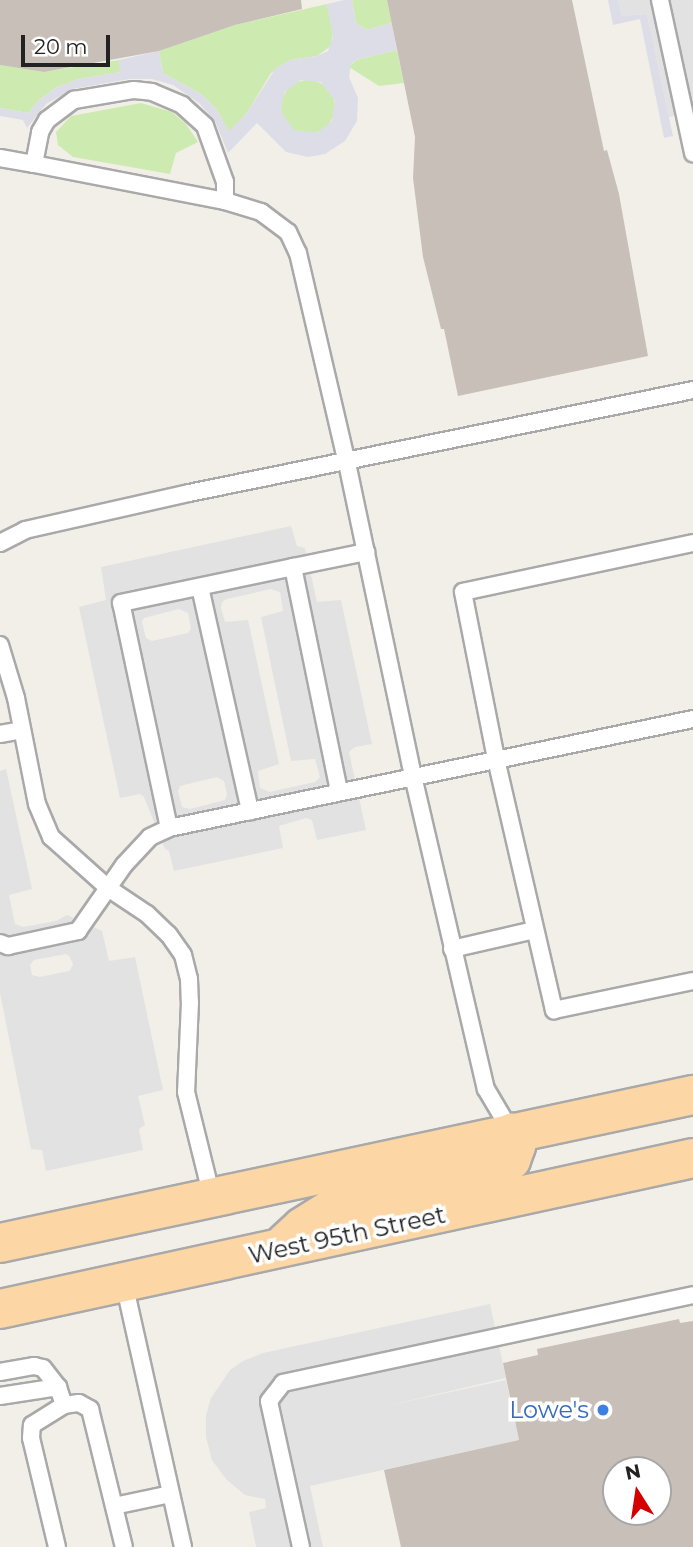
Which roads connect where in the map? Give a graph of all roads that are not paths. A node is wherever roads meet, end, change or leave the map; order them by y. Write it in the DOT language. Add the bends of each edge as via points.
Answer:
graph roads {
  1 [pos="660,0"];
  2 [pos="693,153"];
  3 [pos="0,158"];
  4 [pos="34,164"];
  5 [pos="225,201"];
  6 [pos="693,390"];
  7 [pos="347,463"];
  8 [pos="0,542"];
  9 [pos="693,543"];
  10 [pos="366,552"];
  11 [pos="293,567"];
  12 [pos="200,586"];
  13 [pos="0,645"];
  14 [pos="693,719"];
  15 [pos="22,730"];
  16 [pos="0,734"];
  17 [pos="496,759"];
  18 [pos="413,776"];
  19 [pos="339,791"];
  20 [pos="250,811"];
  21 [pos="169,828"];
  22 [pos="108,888"];
  23 [pos="534,930"];
  24 [pos="0,943"];
  25 [pos="452,950"];
  26 [pos="693,981"];
  27 [pos="693,1095"];
  28 [pos="512,1133"];
  29 [pos="693,1158"];
  30 [pos="212,1197"];
  31 [pos="0,1243"];
  32 [pos="275,1251"];
  33 [pos="124,1283"];
  34 [pos="693,1295"];
  35 [pos="0,1309"];
  36 [pos="0,1372"];
  37 [pos="58,1387"];
  38 [pos="0,1396"];
  39 [pos="64,1405"];
  40 [pos="171,1494"];
  41 [pos="114,1506"];
  42 [pos="57,1547"];
  43 [pos="124,1547"];
  44 [pos="183,1547"];
  45 [pos="301,1547"];
  1 -- 2 [label="lane"];
  3 -- 4 [label="lane"];
  4 -- 5 [label="lane"];
  4 -- 5 [label="lane" via="40,132 58,109 96,95 152,92 182,105 205,127 225,182"];
  5 -- 7 [label="lane" via="261,212 288,232 298,253"];
  6 -- 7 [label="lane"];
  7 -- 8 [label="lane" via="38,527"];
  7 -- 10 [label="lane"];
  9 -- 17 [label="lane" via="463,592"];
  10 -- 11 [label="lane"];
  10 -- 18 [label="lane"];
  11 -- 12 [label="lane"];
  11 -- 19 [label="lane"];
  12 -- 20 [label="lane"];
  12 -- 21 [label="lane" via="121,603"];
  13 -- 15 [label="lane"];
  14 -- 17 [label="lane"];
  15 -- 16 [label="lane"];
  15 -- 22 [label="lane" via="37,804 51,837"];
  17 -- 18 [label="lane"];
  17 -- 23 [label="lane"];
  18 -- 19 [label="lane"];
  18 -- 25 [label="lane"];
  19 -- 20 [label="lane"];
  20 -- 21 [label="lane"];
  21 -- 22 [label="lane" via="150,837"];
  22 -- 24 [label="lane" via="78,931 8,946"];
  22 -- 30 [label="lane" via="147,914 183,956 190,1002 186,1092"];
  23 -- 25 [label="lane"];
  23 -- 26 [label="lane" via="554,1010"];
  25 -- 28 [label="lane" via="486,1089"];
  27 -- 28 [label="main road"];
  28 -- 30 [label="main road"];
  28 -- 32 [label="main road" via="516,1146 511,1160 337,1206 302,1227"];
  29 -- 32 [label="main road, West 95th Street"];
  30 -- 31 [label="main road"];
  32 -- 33 [label="main road, West 95th Street"];
  33 -- 35 [label="main road, West 95th Street"];
  33 -- 40 [label="lane"];
  34 -- 45 [label="lane" via="283,1383 269,1401"];
  36 -- 37 [label="lane" via="43,1368"];
  37 -- 38 [label="lane"];
  37 -- 39 [label="lane"];
  39 -- 41 [label="lane" via="79,1403 90,1409"];
  39 -- 42 [label="lane" via="32,1425 31,1438"];
  40 -- 41 [label="lane"];
  40 -- 44 [label="lane"];
  41 -- 43 [label="lane"];
}
